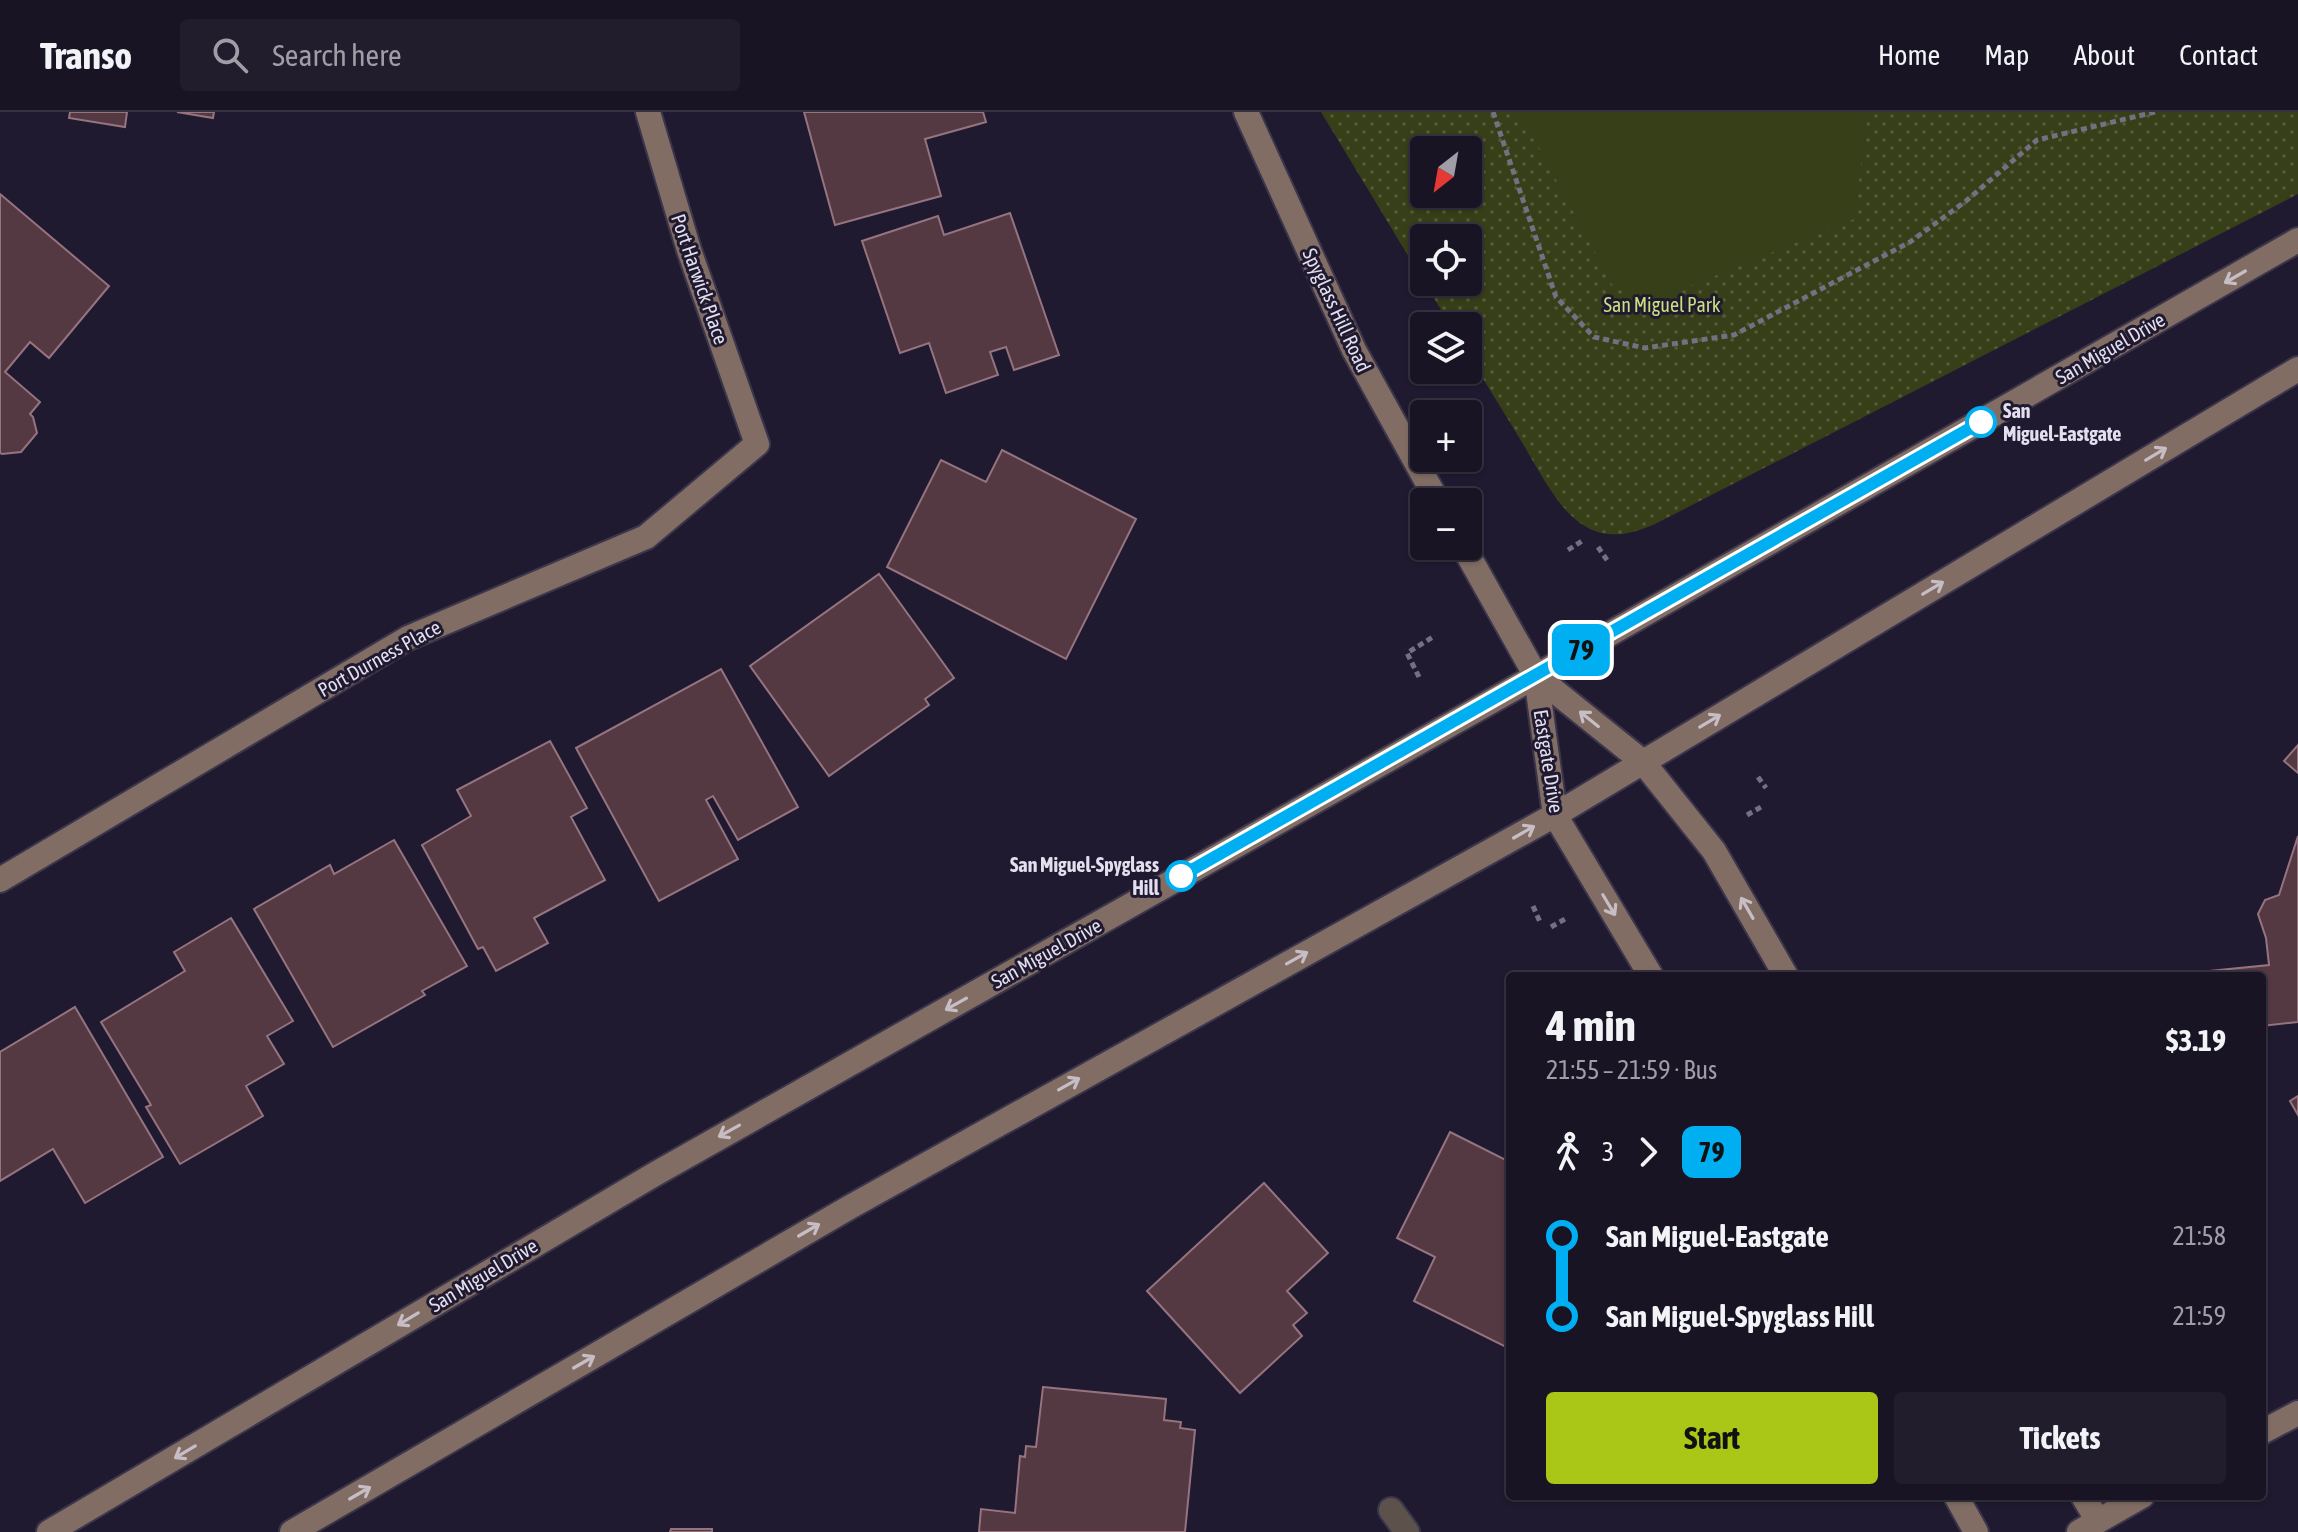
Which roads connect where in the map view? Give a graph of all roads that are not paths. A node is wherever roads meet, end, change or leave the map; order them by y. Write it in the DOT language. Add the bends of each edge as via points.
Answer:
graph roads {
  1 [pos="648,112"];
  2 [pos="1246,112"];
  3 [pos="2298,240"];
  4 [pos="2298,369"];
  5 [pos="757,444"];
  6 [pos="1430,488"];
  7 [pos="1471,560"];
  8 [pos="1536,676"];
  9 [pos="1643,762"];
  10 [pos="1555,815"];
  11 [pos="0,880"];
  12 [pos="1649,972"];
  13 [pos="1784,972"];
  14 [pos="2298,1413"];
  15 [pos="2266,1430"];
  16 [pos="1958,1500"];
  17 [pos="2084,1500"];
  18 [pos="2135,1500"];
  19 [pos="1391,1510"];
  20 [pos="2088,1527"];
  21 [pos="49,1532"];
  22 [pos="292,1532"];
  23 [pos="1407,1532"];
  24 [pos="1976,1532"];
  1 -- 5 [label="main road, Port Harwick Place" via="689,250"];
  2 -- 6 [label="main road, Spyglass Hill Road" via="1354,350"];
  3 -- 8 [label="main road, San Miguel Drive, one-way"];
  9 -- 4 [label="main road, one-way"];
  5 -- 11 [label="main road, Port Durness Place" via="646,537 408,638"];
  7 -- 8 [label="main road"];
  9 -- 8 [label="main road, Eastgate Drive, one-way"];
  8 -- 10 [label="main road, Eastgate Drive"];
  8 -- 21 [label="main road, San Miguel Drive, one-way" via="655,1174"];
  9 -- 10 [label="main road"];
  13 -- 9 [label="main road, Eastgate Drive, one-way" via="1714,851"];
  10 -- 12 [label="main road, Eastgate Drive, one-way"];
  22 -- 10 [label="main road, one-way" via="850,1207"];
  14 -- 15 [label="main road"];
  16 -- 24 [label="main road"];
  17 -- 20 [label="main road"];
  18 -- 20 [label="main road"];
  19 -- 23 [label="street"];
}
